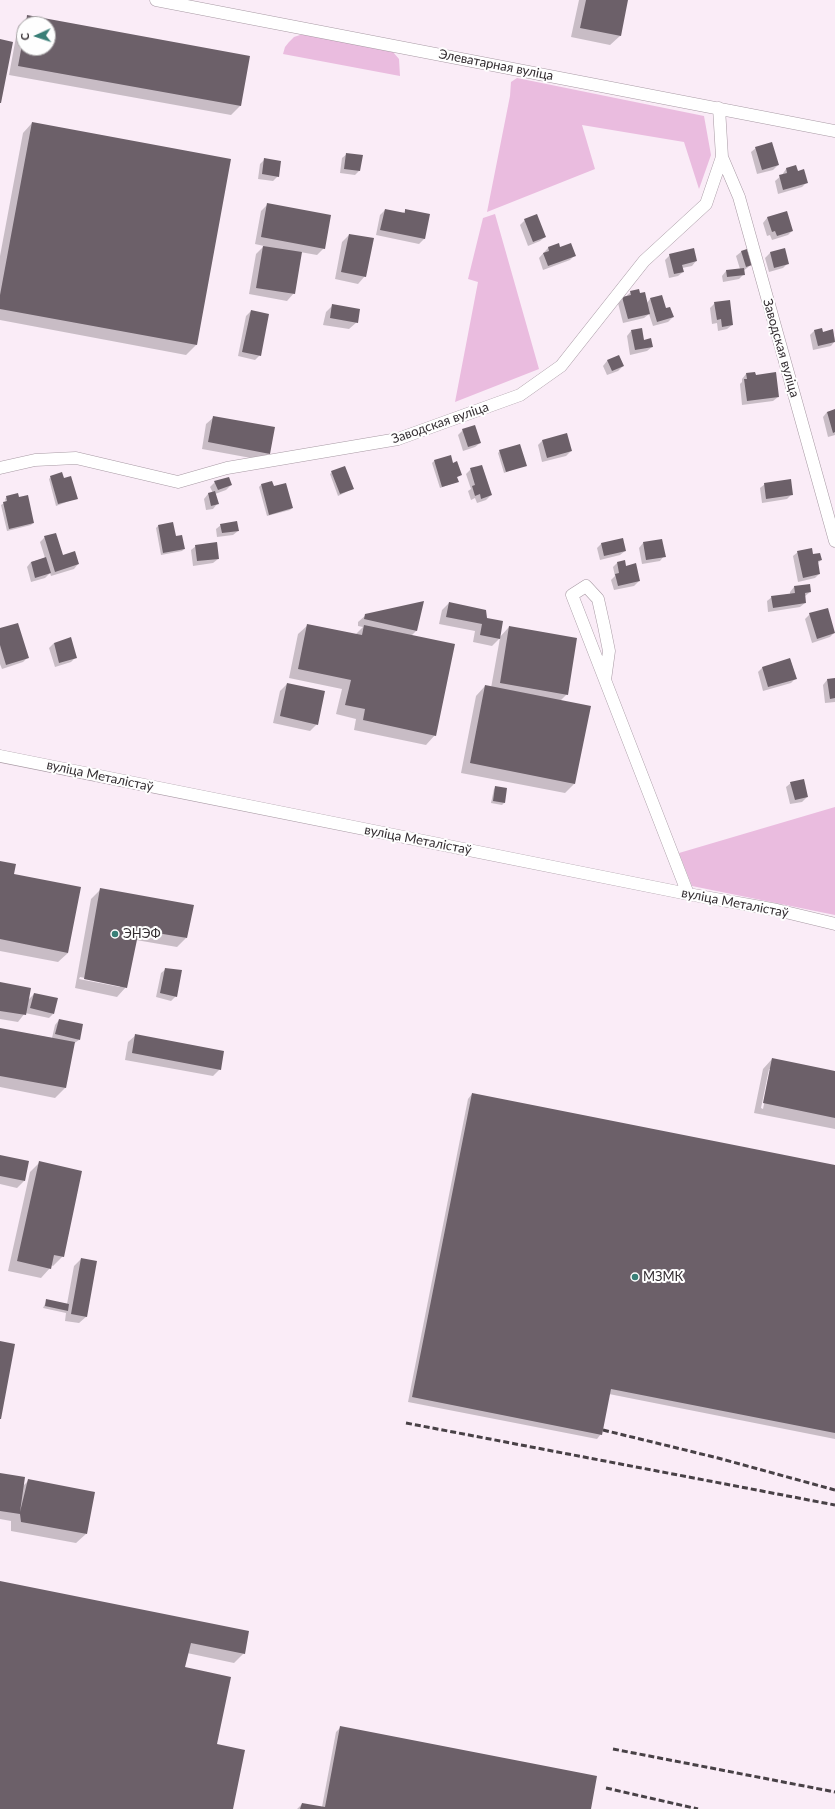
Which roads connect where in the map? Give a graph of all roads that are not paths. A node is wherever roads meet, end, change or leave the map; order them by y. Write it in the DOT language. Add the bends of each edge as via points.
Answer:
graph roads {
  1 [pos="156,0"];
  2 [pos="719,108"];
  3 [pos="835,131"];
  4 [pos="722,157"];
  5 [pos="0,468"];
  6 [pos="835,541"];
  7 [pos="605,680"];
  8 [pos="0,756"];
  9 [pos="688,894"];
  10 [pos="835,924"];
  1 -- 2 [label="street, Элеватарная вуліца"];
  2 -- 3 [label="street, Элеватарная вуліца"];
  2 -- 4 [label="street, Заводская вуліца"];
  4 -- 5 [label="street, Заводская вуліца" via="706,204 644,261 560,366 520,395 398,439 227,468 178,482 76,458 35,460"];
  4 -- 6 [label="street, Заводская вуліца" via="739,197"];
  7 -- 7 [label="street" via="609,651 604,626 598,599 586,586 572,595"];
  7 -- 9 [label="street"];
  8 -- 9 [label="street, вуліца Металістаў"];
  9 -- 10 [label="street, вуліца Металістаў" via="777,910"];
}
